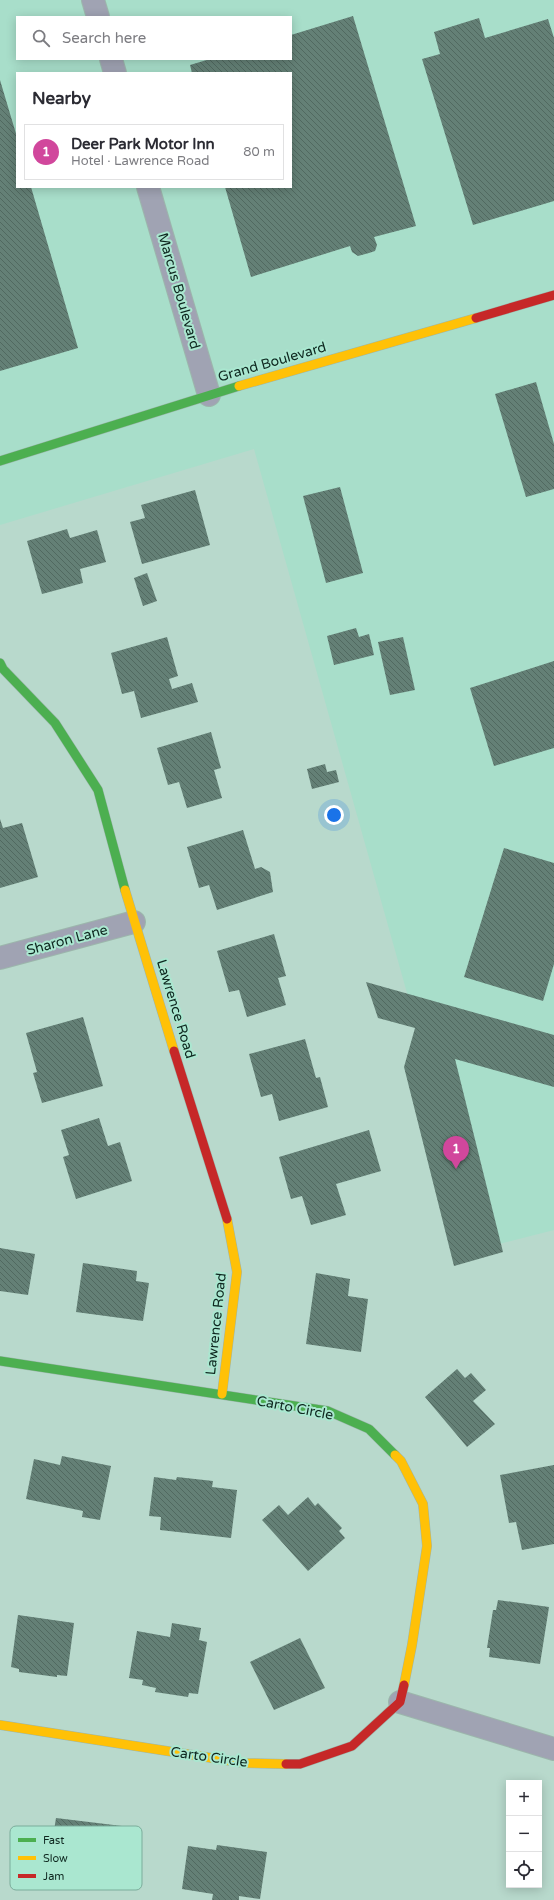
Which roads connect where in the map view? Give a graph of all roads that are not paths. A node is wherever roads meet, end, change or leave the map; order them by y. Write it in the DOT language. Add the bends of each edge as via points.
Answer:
graph roads {
  1 [pos="93,0"];
  2 [pos="98,16"];
  3 [pos="111,60"];
  4 [pos="115,72"];
  5 [pos="148,188"];
  6 [pos="554,295"];
  7 [pos="209,395"];
  8 [pos="0,461"];
  9 [pos="0,663"];
  10 [pos="134,922"];
  11 [pos="0,958"];
  12 [pos="0,1360"];
  13 [pos="222,1394"];
  14 [pos="400,1702"];
  15 [pos="0,1725"];
  16 [pos="554,1749"];
  1 -- 2 [label="street"];
  3 -- 4 [label="street"];
  5 -- 7 [label="street, Marcus Boulevard"];
  6 -- 7 [label="street, Grand Boulevard"];
  7 -- 8 [label="street, Grand Boulevard"];
  9 -- 10 [label="street, Lawrence Road" via="55,723 98,790"];
  10 -- 11 [label="street, Sharon Lane"];
  10 -- 13 [label="street, Lawrence Road" via="227,1220 237,1272"];
  12 -- 13 [label="street, Carto Circle"];
  13 -- 14 [label="street, Carto Circle" via="328,1411 369,1429 401,1461 423,1504 426,1546 412,1646"];
  14 -- 15 [label="street, Carto Circle" via="352,1746 300,1764 244,1763"];
  14 -- 16 [label="street"];
}
